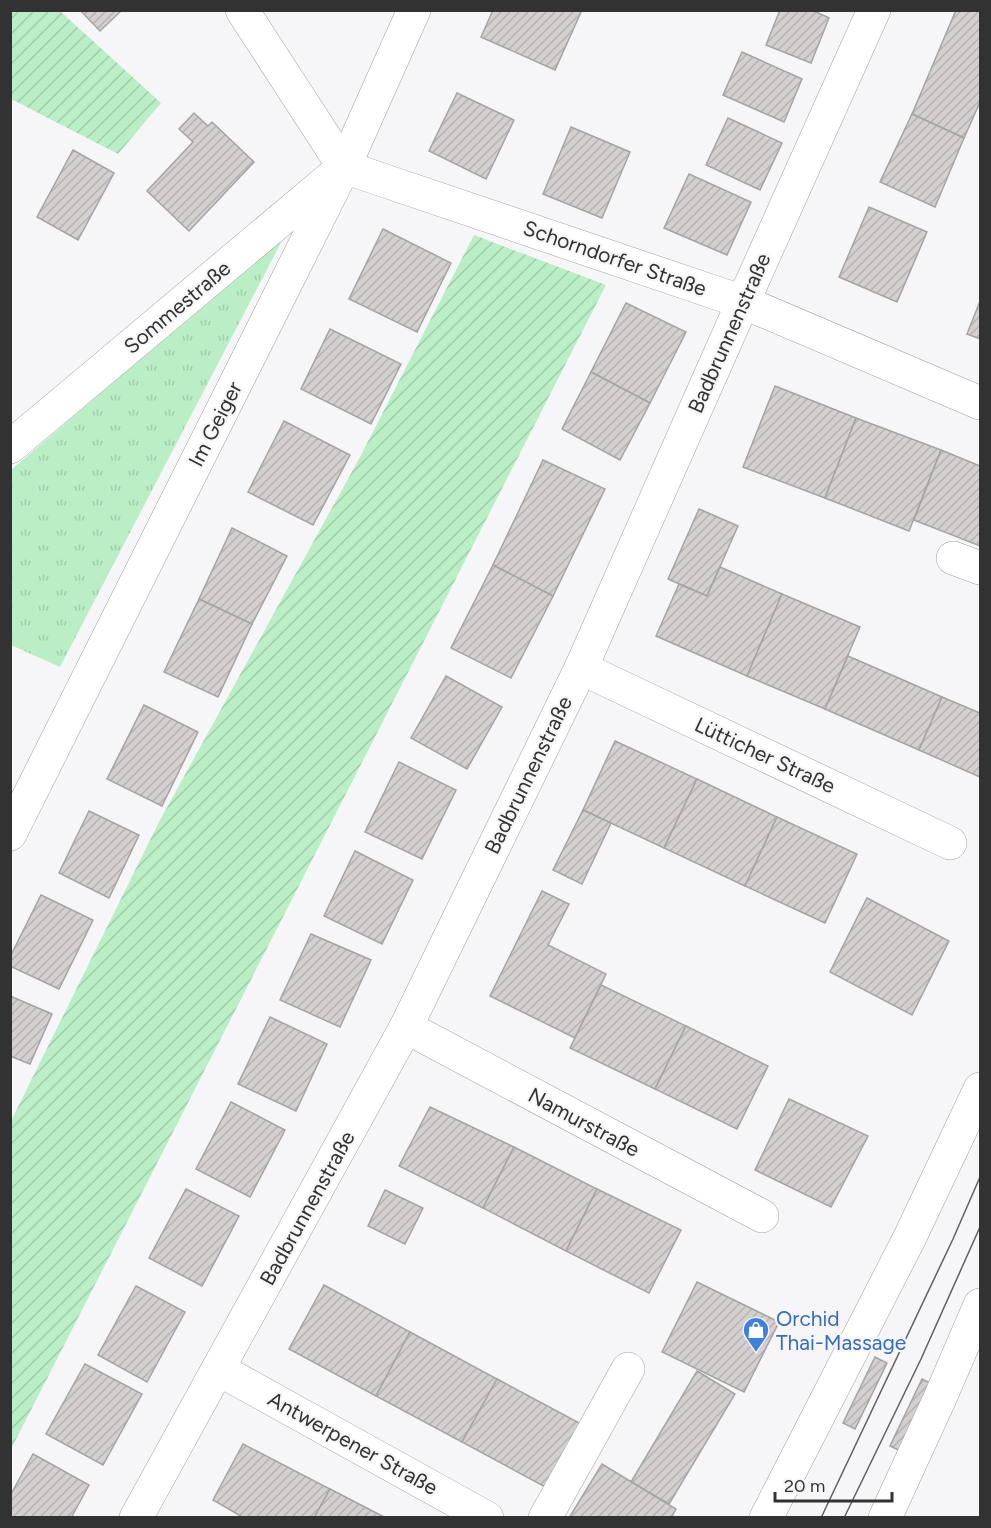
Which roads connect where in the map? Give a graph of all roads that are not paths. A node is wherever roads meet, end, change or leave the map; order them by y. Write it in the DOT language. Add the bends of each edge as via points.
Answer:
graph roads {
  1 [pos="242,10"];
  2 [pos="414,10"];
  3 [pos="874,10"];
  4 [pos="344,167"];
  5 [pos="743,302"];
  6 [pos="981,403"];
  7 [pos="10,447"];
  8 [pos="581,668"];
  9 [pos="10,834"];
  10 [pos="950,843"];
  11 [pos="406,1027"];
  12 [pos="981,1089"];
  13 [pos="762,1216"];
  14 [pos="981,1305"];
  15 [pos="218,1369"];
  16 [pos="628,1369"];
  17 [pos="136,1518"];
  18 [pos="487,1518"];
  19 [pos="545,1518"];
  20 [pos="766,1518"];
  21 [pos="885,1518"];
  1 -- 4 [label="street"];
  2 -- 4 [label="street, Im Geiger"];
  3 -- 5 [label="street, Badbrunnenstraße"];
  4 -- 5 [label="street, Schorndorfer Straße"];
  4 -- 7 [label="street, Sommestraße"];
  4 -- 9 [label="street, Im Geiger"];
  5 -- 6 [label="street, Schorndorfer Straße"];
  5 -- 8 [label="street, Badbrunnenstraße"];
  8 -- 10 [label="street, Lütticher Straße"];
  8 -- 11 [label="street, Badbrunnenstraße"];
  11 -- 13 [label="street, Namurstraße"];
  11 -- 15 [label="street, Badbrunnenstraße"];
  12 -- 20 [label="street"];
  14 -- 21 [label="street"];
  15 -- 17 [label="street, Badbrunnenstraße"];
  15 -- 18 [label="street, Antwerpener Straße"];
  16 -- 19 [label="street"];
}
